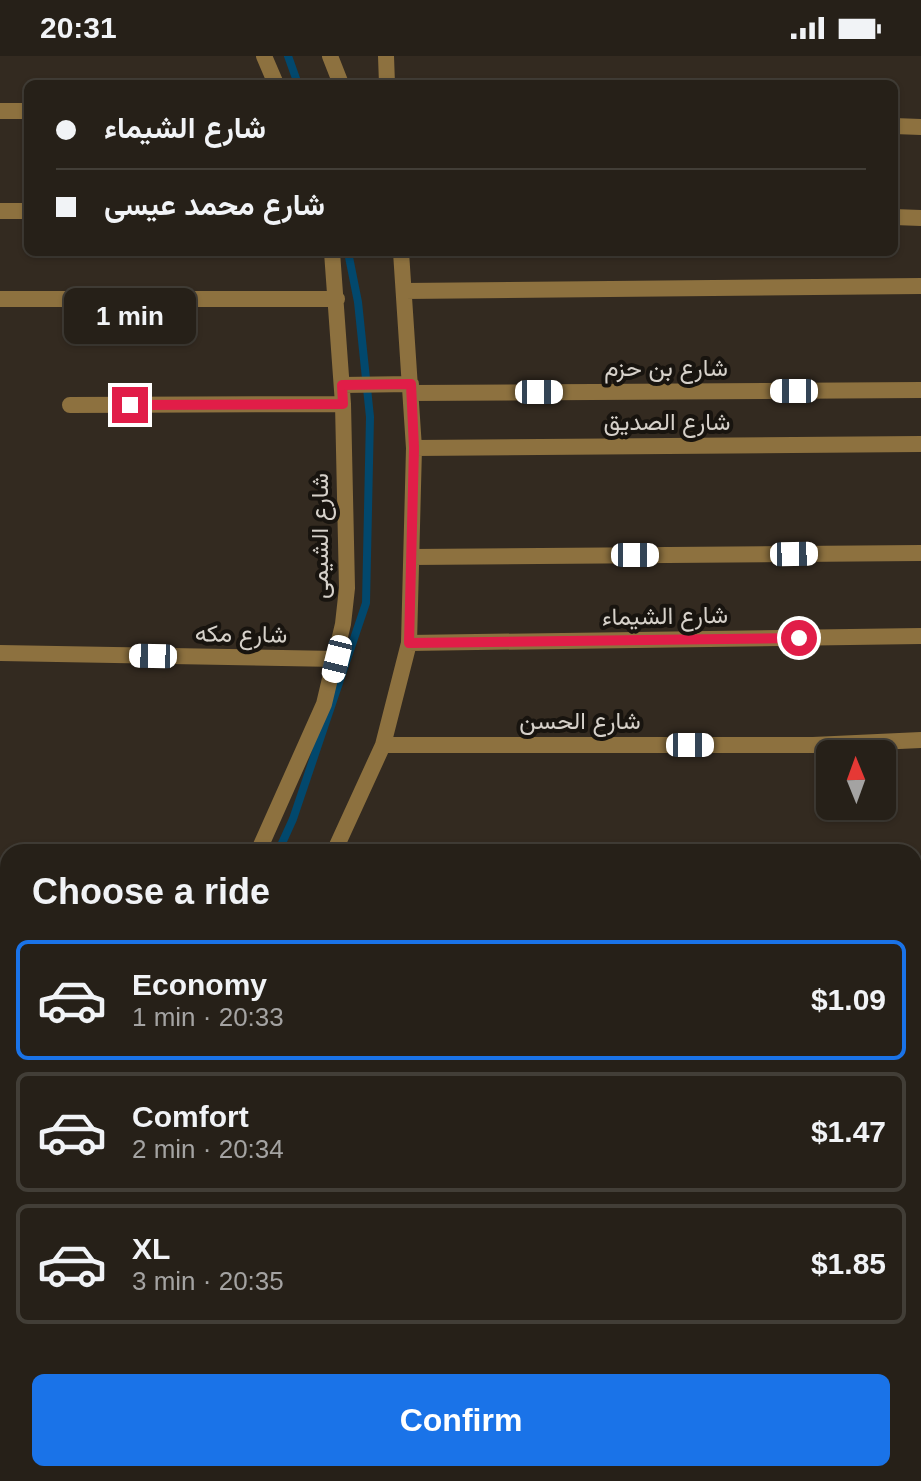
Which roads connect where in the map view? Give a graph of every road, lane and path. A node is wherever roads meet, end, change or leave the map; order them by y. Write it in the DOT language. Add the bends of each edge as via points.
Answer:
graph roads {
  1 [pos="264,56"];
  2 [pos="330,56"];
  3 [pos="386,56"];
  4 [pos="274,80"];
  5 [pos="339,80"];
  6 [pos="387,80"];
  7 [pos="0,111"];
  8 [pos="24,111"];
  9 [pos="898,126"];
  10 [pos="921,127"];
  11 [pos="0,211"];
  12 [pos="24,211"];
  13 [pos="898,217"];
  14 [pos="921,218"];
  15 [pos="332,256"];
  16 [pos="401,256"];
  17 [pos="921,286"];
  18 [pos="404,291"];
  19 [pos="0,299"];
  20 [pos="337,299"];
  21 [pos="342,385"];
  22 [pos="411,388"];
  23 [pos="921,390"];
  24 [pos="343,404"];
  25 [pos="70,405"];
  26 [pos="921,444"];
  27 [pos="414,448"];
  28 [pos="921,553"];
  29 [pos="412,557"];
  30 [pos="921,636"];
  31 [pos="409,643"];
  32 [pos="0,653"];
  33 [pos="337,659"];
  34 [pos="921,740"];
  35 [pos="383,745"];
  36 [pos="262,844"];
  37 [pos="338,844"];
  1 -- 4 [label="street"];
  2 -- 5 [label="street"];
  3 -- 6 [label="street"];
  7 -- 8 [label="street"];
  9 -- 10 [label="street"];
  11 -- 12 [label="street"];
  13 -- 14 [label="street"];
  15 -- 20 [label="street, شارع الشيمى"];
  16 -- 18 [label="street"];
  17 -- 18 [label="street"];
  18 -- 22 [label="street"];
  19 -- 20 [label="street"];
  20 -- 21 [label="street, شارع الشيمى"];
  21 -- 22 [label="street, شارع بن حزم"];
  21 -- 24 [label="street, شارع الشيمى"];
  22 -- 23 [label="street, شارع بن حزم"];
  22 -- 27 [label="street"];
  24 -- 25 [label="street"];
  24 -- 33 [label="street, شارع الشيمى" via="347,588"];
  26 -- 27 [label="street, شارع الصديق"];
  27 -- 29 [label="street"];
  28 -- 29 [label="street"];
  29 -- 31 [label="street"];
  30 -- 31 [label="street, شارع الشيماء"];
  31 -- 35 [label="street"];
  32 -- 33 [label="street, شارع مكه"];
  33 -- 36 [label="street, شارع الشيمى" via="315,726"];
  34 -- 35 [label="street, شارع الحسن"];
  35 -- 37 [label="street"];
}
